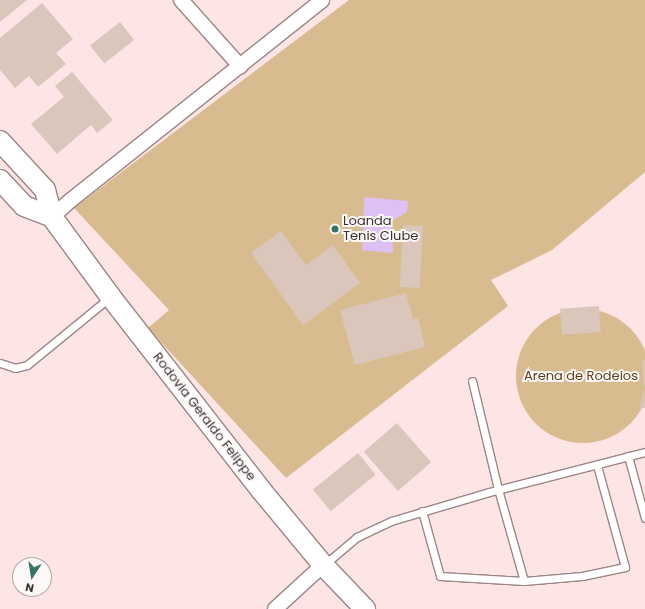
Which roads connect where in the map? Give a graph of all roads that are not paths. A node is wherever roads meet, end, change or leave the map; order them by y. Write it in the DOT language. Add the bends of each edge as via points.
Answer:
graph roads {
  1 [pos="181,0"];
  2 [pos="322,0"];
  3 [pos="240,66"];
  4 [pos="0,141"];
  5 [pos="0,180"];
  6 [pos="52,218"];
  7 [pos="110,296"];
  8 [pos="0,363"];
  9 [pos="472,381"];
  10 [pos="645,452"];
  11 [pos="628,456"];
  12 [pos="597,465"];
  13 [pos="498,489"];
  14 [pos="422,511"];
  15 [pos="645,518"];
  16 [pos="323,566"];
  17 [pos="524,581"];
  18 [pos="275,609"];
  19 [pos="364,609"];
  1 -- 3 [label="street"];
  2 -- 3 [label="street"];
  3 -- 6 [label="street"];
  4 -- 6 [label="main road" via="45,190"];
  5 -- 6 [label="main road" via="24,206"];
  6 -- 7 [label="main road, Rodovia Geraldo Felippe"];
  7 -- 8 [label="lane" via="27,365 15,368"];
  7 -- 16 [label="main road, Rodovia Geraldo Felippe"];
  9 -- 13 [label="lane"];
  10 -- 11 [label="lane"];
  11 -- 12 [label="lane"];
  11 -- 15 [label="lane"];
  12 -- 13 [label="lane"];
  12 -- 17 [label="lane" via="625,567 582,576"];
  13 -- 14 [label="lane"];
  13 -- 17 [label="lane"];
  14 -- 16 [label="lane" via="368,530"];
  14 -- 17 [label="lane" via="440,576"];
  16 -- 18 [label="street"];
  16 -- 19 [label="main road, Rodovia Geraldo Felippe"];
}
